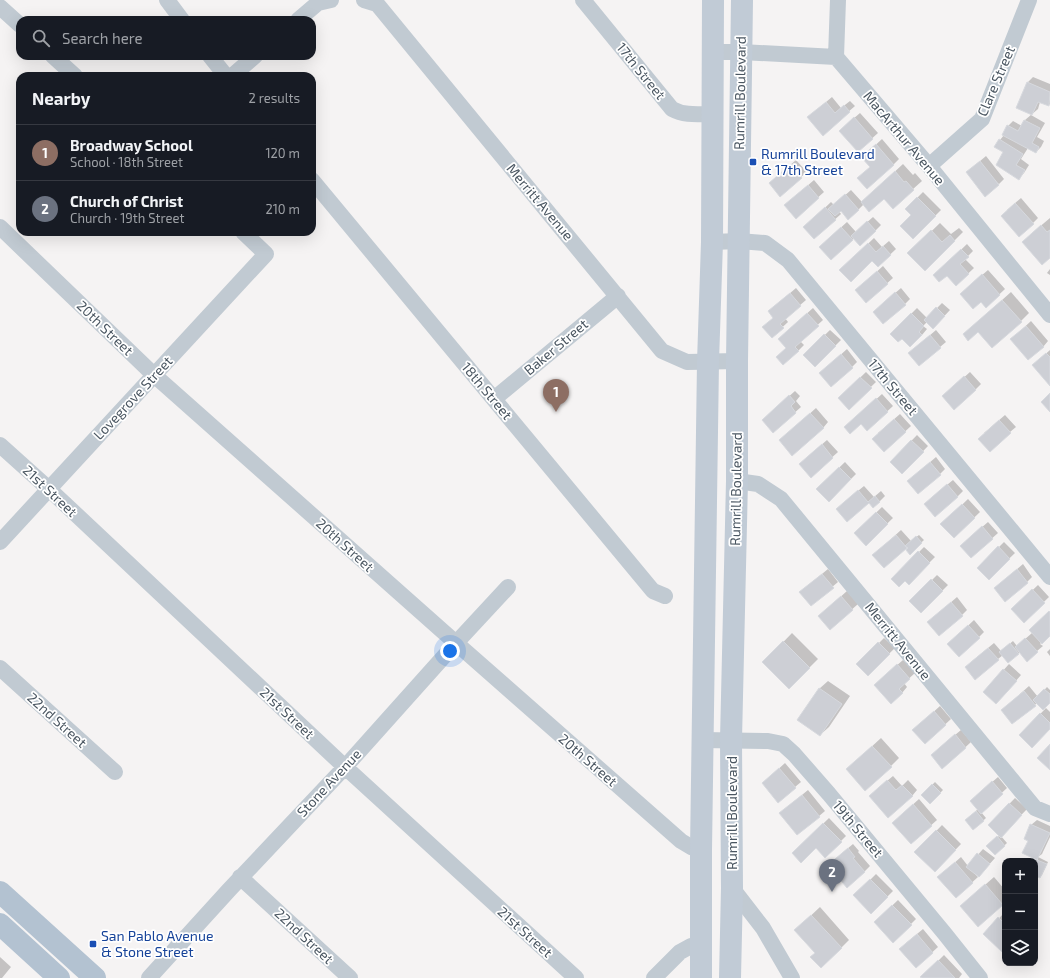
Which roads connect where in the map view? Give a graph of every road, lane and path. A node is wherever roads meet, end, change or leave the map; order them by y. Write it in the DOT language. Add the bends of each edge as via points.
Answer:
graph roads {
  1 [pos="167,0"];
  2 [pos="331,0"];
  3 [pos="364,0"];
  4 [pos="583,0"];
  5 [pos="713,0"];
  6 [pos="742,0"];
  7 [pos="838,0"];
  8 [pos="1029,0"];
  9 [pos="0,7"];
  10 [pos="179,16"];
  11 [pos="303,16"];
  12 [pos="16,21"];
  13 [pos="712,52"];
  14 [pos="740,52"];
  15 [pos="836,57"];
  16 [pos="57,60"];
  17 [pos="213,60"];
  18 [pos="250,60"];
  19 [pos="71,72"];
  20 [pos="223,72"];
  21 [pos="237,72"];
  22 [pos="712,114"];
  23 [pos="929,166"];
  24 [pos="316,185"];
  25 [pos="0,227"];
  26 [pos="247,236"];
  27 [pos="739,241"];
  28 [pos="712,242"];
  29 [pos="618,296"];
  30 [pos="1050,315"];
  31 [pos="737,361"];
  32 [pos="708,362"];
  33 [pos="154,375"];
  34 [pos="494,399"];
  35 [pos="0,445"];
  36 [pos="737,481"];
  37 [pos="49,489"];
  38 [pos="0,542"];
  39 [pos="1050,578"];
  40 [pos="508,587"];
  41 [pos="665,596"];
  42 [pos="456,643"];
  43 [pos="0,668"];
  44 [pos="703,740"];
  45 [pos="731,740"];
  46 [pos="344,767"];
  47 [pos="115,772"];
  48 [pos="1050,814"];
  49 [pos="701,850"];
  50 [pos="240,878"];
  51 [pos="732,888"];
  52 [pos="0,892"];
  53 [pos="731,916"];
  54 [pos="0,924"];
  55 [pos="701,946"];
  56 [pos="59,978"];
  57 [pos="96,978"];
  58 [pos="149,978"];
  59 [pos="350,978"];
  60 [pos="576,978"];
  61 [pos="654,978"];
  62 [pos="701,978"];
  63 [pos="730,978"];
  64 [pos="792,978"];
  65 [pos="980,978"];
  1 -- 10 [label="street"];
  2 -- 11 [label="street" via="318,3"];
  3 -- 29 [label="street, Merritt Avenue" via="377,4"];
  4 -- 22 [label="street, 17th Street" via="672,109 679,113"];
  5 -- 13 [label="main road, Rumrill Boulevard"];
  6 -- 14 [label="main road, Rumrill Boulevard"];
  7 -- 15 [label="street"];
  8 -- 23 [label="street, Clare Street" via="982,119"];
  9 -- 12 [label="street"];
  13 -- 14 [label="street"];
  13 -- 22 [label="main road, Rumrill Boulevard"];
  14 -- 15 [label="street"];
  14 -- 27 [label="main road, Rumrill Boulevard"];
  15 -- 23 [label="street, MacArthur Avenue"];
  16 -- 19 [label="street"];
  17 -- 20 [label="street"];
  18 -- 21 [label="street"];
  22 -- 28 [label="main road, Rumrill Boulevard"];
  23 -- 30 [label="street, MacArthur Avenue"];
  24 -- 34 [label="street, 18th Street"];
  25 -- 33 [label="street, 20th Street"];
  26 -- 33 [label="street, Lovegrove Street" via="266,254"];
  27 -- 28 [label="street, 17th Street"];
  27 -- 31 [label="main road, Rumrill Boulevard"];
  27 -- 39 [label="street, 17th Street" via="764,243 788,260"];
  28 -- 32 [label="main road, Rumrill Boulevard"];
  29 -- 32 [label="street, Merritt Avenue" via="662,350 687,362"];
  29 -- 34 [label="street, Baker Street"];
  31 -- 32 [label="street, Merritt Avenue"];
  31 -- 36 [label="main road, Rumrill Boulevard"];
  32 -- 44 [label="main road, Rumrill Boulevard"];
  33 -- 37 [label="street, Lovegrove Street"];
  33 -- 42 [label="street, 20th Street"];
  34 -- 41 [label="street, 18th Street" via="653,591"];
  35 -- 37 [label="street, 21st Street"];
  36 -- 45 [label="main road, Rumrill Boulevard"];
  36 -- 48 [label="street, Merritt Avenue" via="758,484 781,499 1035,808"];
  37 -- 38 [label="street, Lovegrove Street"];
  37 -- 46 [label="street, 21st Street"];
  40 -- 42 [label="street, Stone Avenue"];
  42 -- 46 [label="street, Stone Avenue"];
  42 -- 49 [label="street, 20th Street" via="681,841"];
  43 -- 47 [label="street, 22nd Street"];
  44 -- 45 [label="street, 19th Street"];
  44 -- 49 [label="main road, Rumrill Boulevard"];
  45 -- 51 [label="main road, Rumrill Boulevard"];
  45 -- 65 [label="street, 19th Street" via="783,744 794,754"];
  46 -- 50 [label="street, Stone Avenue"];
  46 -- 60 [label="street, 21st Street"];
  49 -- 53 [label="main road" via="717,859 719,901"];
  49 -- 55 [label="main road, Rumrill Boulevard"];
  50 -- 58 [label="street, Stone Avenue"];
  50 -- 59 [label="street, 22nd Street"];
  51 -- 53 [label="main road, Rumrill Boulevard"];
  51 -- 64 [label="street" via="763,928"];
  52 -- 57 [label="main road"];
  53 -- 63 [label="main road, Rumrill Boulevard"];
  54 -- 56 [label="main road"];
  55 -- 61 [label="street" via="691,946 680,952"];
  55 -- 62 [label="main road, Rumrill Boulevard"];
}
